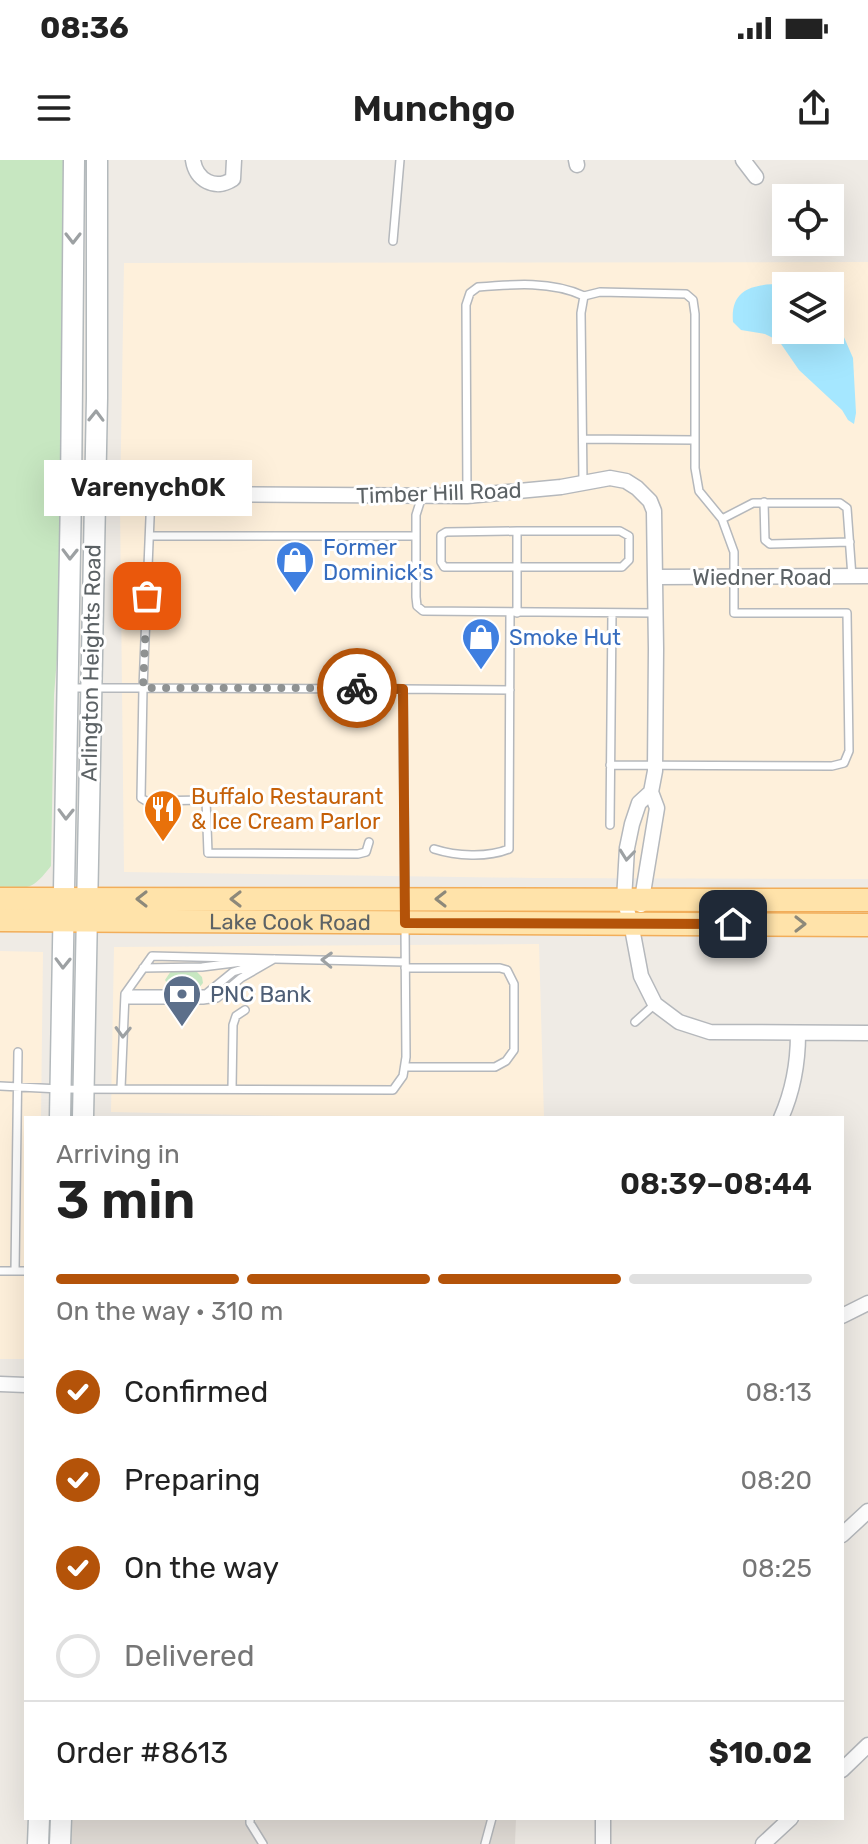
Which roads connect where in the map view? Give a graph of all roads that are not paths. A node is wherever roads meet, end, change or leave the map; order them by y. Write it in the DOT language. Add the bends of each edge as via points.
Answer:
graph roads {
  1 [pos="74,160"];
  2 [pos="97,160"];
  3 [pos="193,160"];
  4 [pos="234,160"];
  5 [pos="400,160"];
  6 [pos="743,160"];
  7 [pos="756,177"];
  8 [pos="393,241"];
  9 [pos="584,296"];
  10 [pos="583,439"];
  11 [pos="694,440"];
  12 [pos="583,483"];
  13 [pos="71,493"];
  14 [pos="95,494"];
  15 [pos="151,494"];
  16 [pos="422,496"];
  17 [pos="467,496"];
  18 [pos="764,502"];
  19 [pos="722,519"];
  20 [pos="517,531"];
  21 [pos="150,536"];
  22 [pos="416,536"];
  23 [pos="850,542"];
  24 [pos="517,567"];
  25 [pos="868,576"];
  26 [pos="656,577"];
  27 [pos="735,577"];
  28 [pos="852,577"];
  29 [pos="514,613"];
  30 [pos="612,613"];
  31 [pos="656,613"];
  32 [pos="68,688"];
  33 [pos="90,688"];
  34 [pos="143,688"];
  35 [pos="403,689"];
  36 [pos="510,690"];
  37 [pos="610,765"];
  38 [pos="655,765"];
  39 [pos="651,792"];
  40 [pos="610,825"];
  41 [pos="369,842"];
  42 [pos="434,849"];
  43 [pos="0,899"];
  44 [pos="405,899"];
  45 [pos="634,900"];
  46 [pos="868,900"];
  47 [pos="72,911"];
  48 [pos="0,920"];
  49 [pos="405,923"];
  50 [pos="631,923"];
  51 [pos="868,925"];
  52 [pos="276,958"];
  53 [pos="405,965"];
  54 [pos="125,997"];
  55 [pos="655,1004"];
  56 [pos="245,1010"];
  57 [pos="635,1022"];
  58 [pos="868,1033"];
  59 [pos="798,1034"];
  60 [pos="18,1052"];
  61 [pos="405,1067"];
  62 [pos="0,1086"];
  63 [pos="18,1087"];
  64 [pos="121,1088"];
  65 [pos="60,1089"];
  66 [pos="84,1089"];
  67 [pos="232,1089"];
  68 [pos="60,1116"];
  69 [pos="83,1116"];
  70 [pos="782,1116"];
  71 [pos="0,1271"];
  72 [pos="15,1271"];
  73 [pos="24,1271"];
  74 [pos="868,1303"];
  75 [pos="844,1315"];
  76 [pos="0,1384"];
  77 [pos="24,1385"];
  78 [pos="868,1511"];
  79 [pos="844,1533"];
  80 [pos="868,1745"];
  81 [pos="844,1768"];
  82 [pos="39,1820"];
  83 [pos="61,1820"];
  84 [pos="250,1820"];
  85 [pos="491,1820"];
  86 [pos="603,1820"];
  87 [pos="789,1820"];
  88 [pos="38,1844"];
  89 [pos="60,1844"];
  90 [pos="263,1844"];
  91 [pos="485,1844"];
  92 [pos="603,1844"];
  93 [pos="763,1844"];
  1 -- 13 [label="main road, Arlington Heights Road, one-way"];
  14 -- 2 [label="main road, Arlington Heights Road, one-way"];
  3 -- 4 [label="street" via="207,183 216,185 233,179"];
  5 -- 8 [label="lane"];
  6 -- 7 [label="street"];
  9 -- 10 [label="lane"];
  9 -- 11 [label="lane" via="691,296"];
  9 -- 17 [label="lane" via="544,285 478,287 470,293"];
  10 -- 11 [label="lane"];
  10 -- 12 [label="lane"];
  11 -- 19 [label="lane" via="699,491"];
  12 -- 17 [label="street, Timber Hill Road"];
  12 -- 26 [label="street, Timber Hill Road" via="626,481 650,501"];
  13 -- 14 [label="street, Timber Hill Road"];
  13 -- 32 [label="main road, Arlington Heights Road, one-way"];
  14 -- 15 [label="street, Timber Hill Road"];
  14 -- 33 [label="main road, Arlington Heights Road"];
  15 -- 16 [label="street, Timber Hill Road"];
  15 -- 21 [label="lane"];
  16 -- 17 [label="street, Timber Hill Road"];
  16 -- 22 [label="lane"];
  18 -- 19 [label="lane"];
  18 -- 23 [label="lane" via="840,503 847,508"];
  18 -- 23 [label="lane" via="763,533 770,544"];
  19 -- 27 [label="lane" via="734,552"];
  20 -- 24 [label="lane"];
  20 -- 24 [label="lane" via="441,535 444,567"];
  20 -- 24 [label="lane" via="620,531 629,536 629,560 622,567"];
  21 -- 22 [label="lane"];
  21 -- 34 [label="lane"];
  22 -- 29 [label="lane" via="416,597 423,611"];
  23 -- 28 [label="lane"];
  24 -- 29 [label="lane"];
  25 -- 28 [label="street, Wiedner Road"];
  26 -- 27 [label="street, Wiedner Road"];
  26 -- 31 [label="street, Timber Hill Road"];
  27 -- 28 [label="street, Wiedner Road"];
  27 -- 38 [label="lane" via="734,613 847,613 849,751 844,763"];
  29 -- 30 [label="lane"];
  29 -- 36 [label="lane"];
  30 -- 31 [label="lane"];
  30 -- 37 [label="lane"];
  31 -- 38 [label="street, Timber Hill Road"];
  32 -- 33 [label="lane"];
  32 -- 47 [label="main road, Arlington Heights Road, one-way"];
  33 -- 34 [label="lane"];
  33 -- 47 [label="main road, Arlington Heights Road" via="90,830"];
  34 -- 35 [label="lane"];
  34 -- 41 [label="lane" via="141,798 206,800 208,853 358,854 366,852"];
  35 -- 36 [label="lane"];
  35 -- 44 [label="lane"];
  36 -- 42 [label="lane" via="509,849"];
  37 -- 38 [label="lane"];
  37 -- 40 [label="lane"];
  38 -- 39 [label="street, Timber Hill Road"];
  39 -- 45 [label="street, Timber Hill Road" via="657,808"];
  39 -- 45 [label="street, Timber Hill Road, one-way" via="639,803 627,848"];
  43 -- 47 [label="main road, Lake Cook Road"];
  45 -- 44 [label="main road, Lake Cook Road, one-way"];
  44 -- 47 [label="main road, Lake Cook Road, one-way"];
  44 -- 49 [label="lane"];
  45 -- 46 [label="main road, Lake Cook Road"];
  45 -- 50 [label="street, Timber Hill Road"];
  47 -- 48 [label="main road, Lake Cook Road"];
  47 -- 49 [label="main road, Lake Cook Road"];
  47 -- 65 [label="main road, one-way"];
  47 -- 66 [label="main road, Arlington Heights Road"];
  49 -- 50 [label="main road, Lake Cook Road"];
  49 -- 53 [label="lane"];
  50 -- 51 [label="main road, Lake Cook Road, one-way"];
  50 -- 55 [label="street, Timber Hill Road" via="641,976"];
  53 -- 52 [label="lane, one-way"];
  52 -- 54 [label="lane" via="217,998"];
  52 -- 54 [label="lane" via="152,956"];
  53 -- 61 [label="lane"];
  53 -- 61 [label="lane" via="500,968 514,984 514,1050 506,1061 495,1067"];
  54 -- 64 [label="lane, one-way"];
  55 -- 57 [label="lane"];
  55 -- 59 [label="street" via="679,1022 710,1032"];
  56 -- 67 [label="lane" via="233,1025"];
  58 -- 59 [label="street"];
  59 -- 70 [label="street" via="798,1058"];
  60 -- 63 [label="lane"];
  61 -- 67 [label="lane" via="393,1090"];
  62 -- 63 [label="lane"];
  63 -- 65 [label="lane"];
  63 -- 72 [label="lane"];
  64 -- 66 [label="lane"];
  64 -- 67 [label="lane"];
  65 -- 66 [label="lane"];
  65 -- 68 [label="main road"];
  66 -- 69 [label="main road, Arlington Heights Road"];
  71 -- 72 [label="lane"];
  72 -- 73 [label="lane"];
  74 -- 75 [label="street"];
  76 -- 77 [label="street"];
  78 -- 79 [label="street"];
  80 -- 81 [label="street"];
  82 -- 88 [label="main road"];
  83 -- 89 [label="main road"];
  84 -- 90 [label="lane"];
  85 -- 91 [label="lane"];
  86 -- 92 [label="street"];
  87 -- 93 [label="street"];
}
